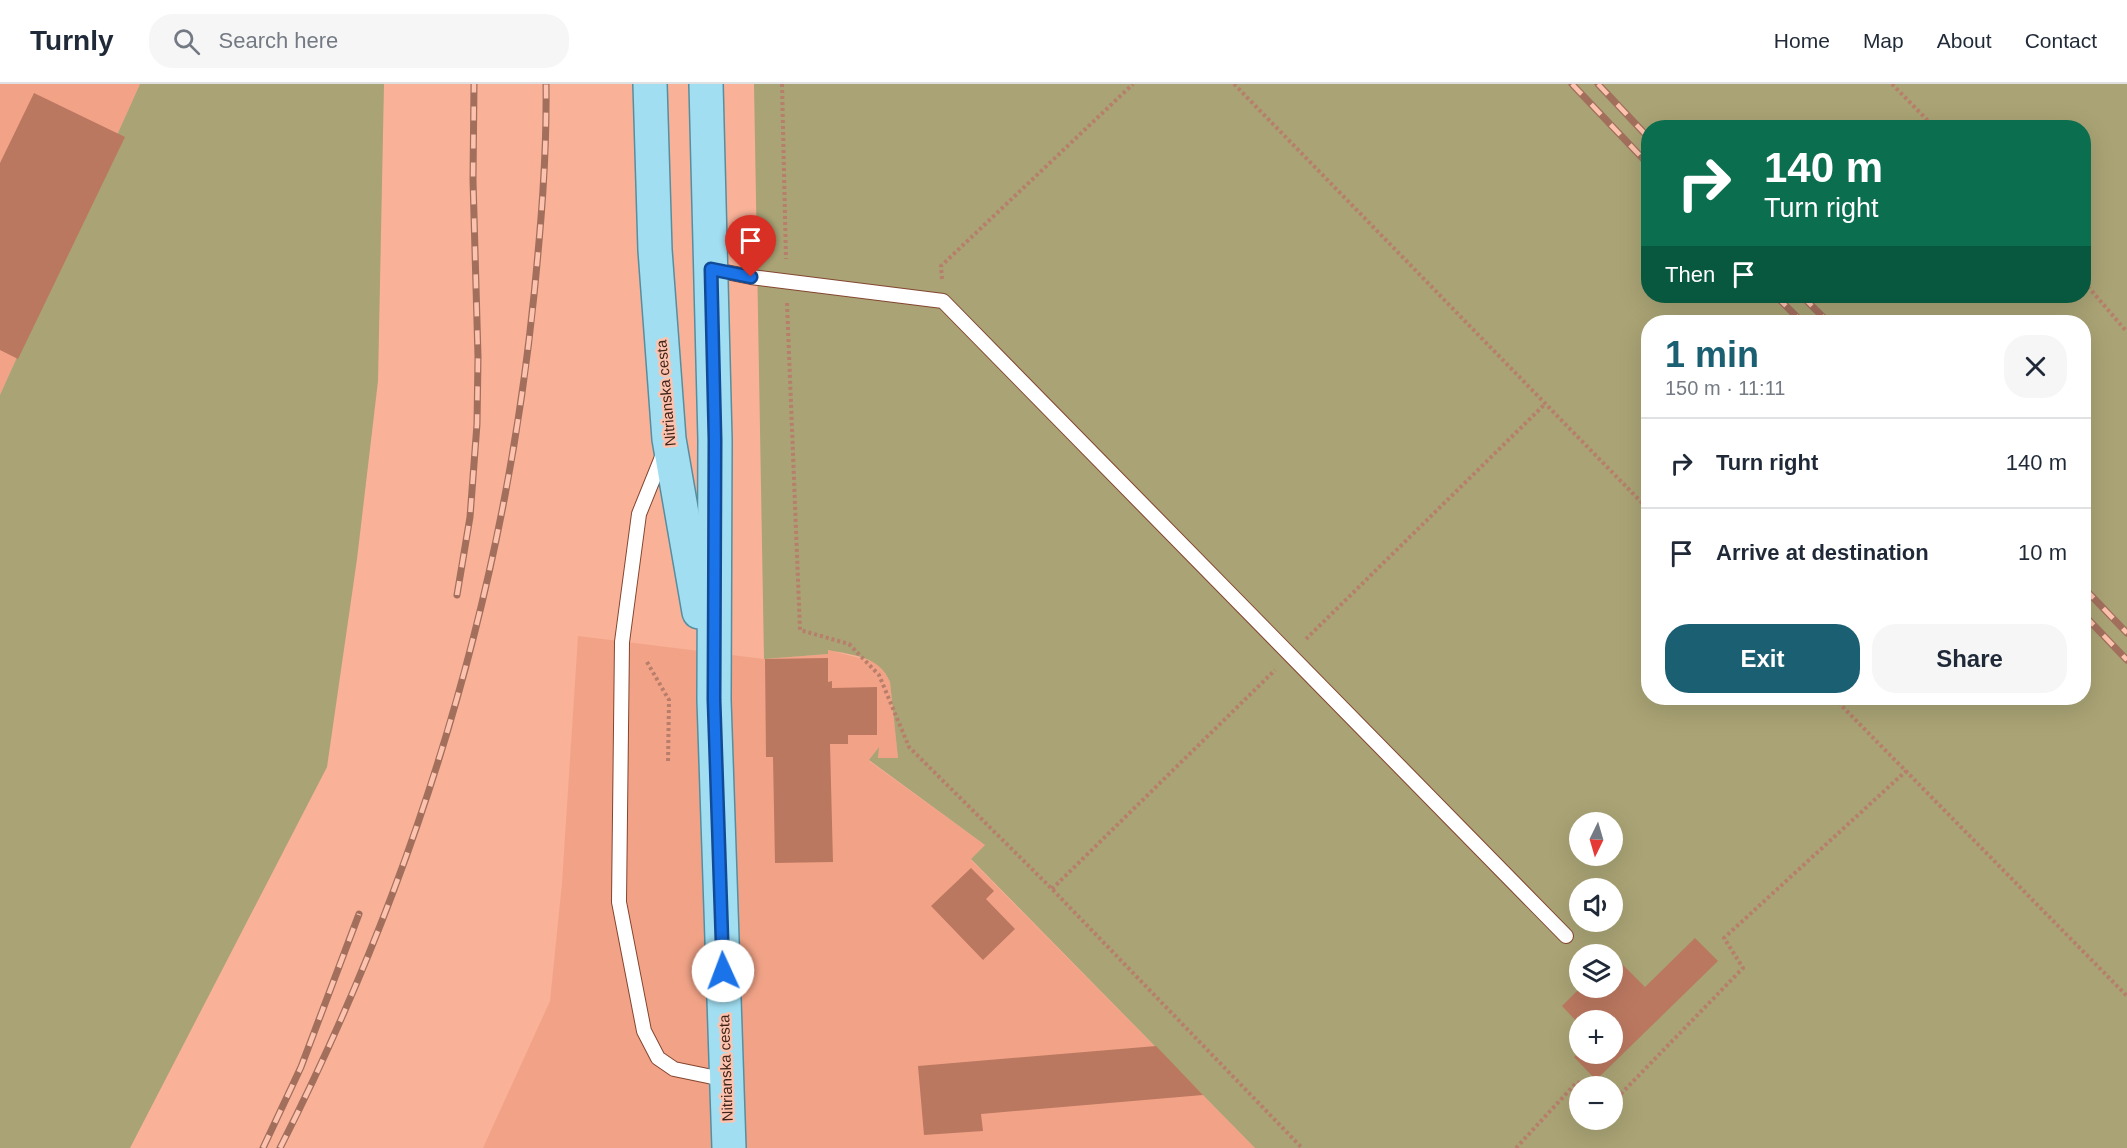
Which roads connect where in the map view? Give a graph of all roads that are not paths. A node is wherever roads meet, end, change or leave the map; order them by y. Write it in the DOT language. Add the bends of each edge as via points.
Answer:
graph roads {
  1 [pos="650,84"];
  2 [pos="706,84"];
  3 [pos="711,269"];
  4 [pos="669,439"];
  5 [pos="714,700"];
  6 [pos="1566,936"];
  7 [pos="727,1080"];
  8 [pos="729,1148"];
  1 -- 4 [label="main road, Nitrianska cesta" via="655,250"];
  2 -- 3 [label="main road, Nitrianska cesta"];
  3 -- 5 [label="main road, Nitrianska cesta"];
  3 -- 6 [label="lane" via="943,301"];
  4 -- 5 [label="main road, Nitrianska cesta"];
  4 -- 7 [label="lane" via="639,514 622,642 619,902 644,1031 658,1058 674,1069"];
  5 -- 7 [label="main road, Nitrianska cesta"];
  7 -- 8 [label="main road, Nitrianska cesta"];
}
